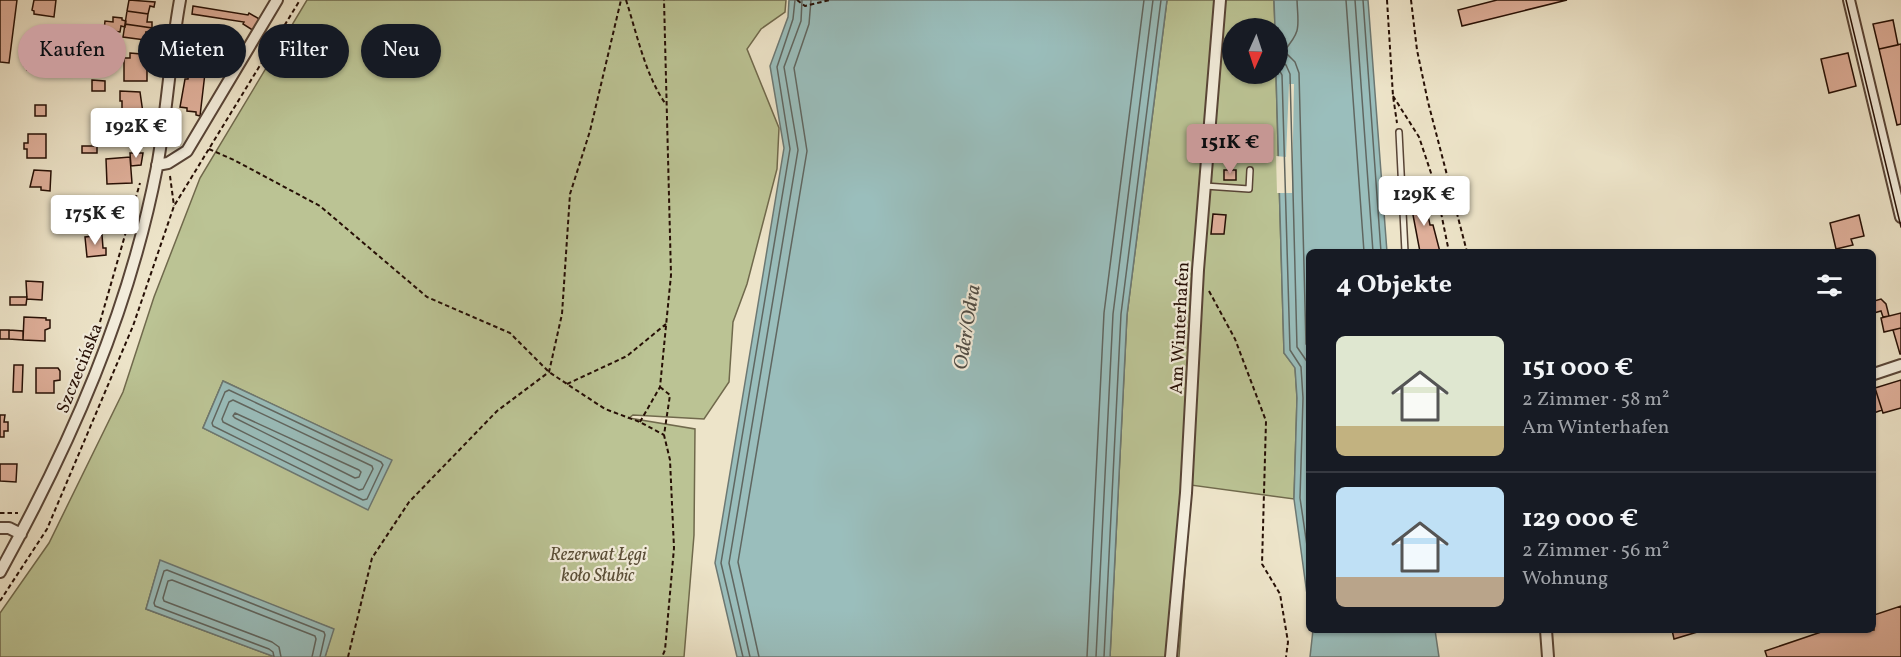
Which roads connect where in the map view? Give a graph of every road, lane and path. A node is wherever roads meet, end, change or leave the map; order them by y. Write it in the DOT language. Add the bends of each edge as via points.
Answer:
graph roads {
  1 [pos="180,0"];
  2 [pos="277,0"];
  3 [pos="300,0"];
  4 [pos="621,0"];
  5 [pos="626,0"];
  6 [pos="664,0"];
  7 [pos="797,0"];
  8 [pos="830,0"];
  9 [pos="1220,0"];
  10 [pos="1387,0"];
  11 [pos="1411,0"];
  12 [pos="1849,0"];
  13 [pos="1393,96"];
  14 [pos="667,105"];
  15 [pos="1399,132"];
  16 [pos="209,149"];
  17 [pos="163,164"];
  18 [pos="1250,170"];
  19 [pos="142,176"];
  20 [pos="1205,186"];
  21 [pos="1901,216"];
  22 [pos="1405,249"];
  23 [pos="1448,249"];
  24 [pos="1466,249"];
  25 [pos="1208,290"];
  26 [pos="666,324"];
  27 [pos="99,327"];
  28 [pos="1901,365"];
  29 [pos="549,372"];
  30 [pos="1876,373"];
  31 [pos="567,384"];
  32 [pos="660,387"];
  33 [pos="640,423"];
  34 [pos="664,435"];
  35 [pos="0,513"];
  36 [pos="20,513"];
  37 [pos="44,519"];
  38 [pos="50,522"];
  39 [pos="0,528"];
  40 [pos="21,534"];
  41 [pos="0,572"];
  42 [pos="1546,633"];
  43 [pos="348,657"];
  44 [pos="662,657"];
  45 [pos="1171,657"];
  46 [pos="1286,657"];
  47 [pos="1548,657"];
  1 -- 17 [label="street, Szczecińska"];
  2 -- 17 [label="street" via="187,151"];
  3 -- 16 [label="path"];
  4 -- 29 [label="path" via="590,131 570,194 562,314"];
  5 -- 14 [label="path" via="654,84"];
  6 -- 14 [label="path"];
  7 -- 8 [label="path" via="805,6"];
  9 -- 20 [label="street, Am Winterhafen"];
  10 -- 13 [label="path"];
  11 -- 24 [label="path" via="1428,102"];
  12 -- 21 [label="street"];
  13 -- 15 [label="path"];
  13 -- 23 [label="path" via="1419,137 1436,188"];
  14 -- 26 [label="path" via="671,275"];
  15 -- 22 [label="lane"];
  16 -- 17 [label="path" via="174,206"];
  16 -- 29 [label="path" via="320,206 427,297 510,333"];
  17 -- 40 [label="street, Szczecińska" via="113,331 56,466"];
  18 -- 20 [label="lane" via="1249,189"];
  19 -- 27 [label="path"];
  20 -- 45 [label="street, Am Winterhafen" via="1186,492"];
  25 -- 46 [label="path" via="1235,339 1266,421 1262,564 1280,594"];
  26 -- 31 [label="path" via="627,356"];
  26 -- 32 [label="path"];
  28 -- 30 [label="street"];
  29 -- 31 [label="path"];
  29 -- 43 [label="path" via="497,411 409,502 372,558"];
  31 -- 33 [label="path" via="605,410"];
  32 -- 33 [label="path"];
  32 -- 34 [label="path" via="670,395"];
  33 -- 34 [label="path"];
  34 -- 44 [label="path" via="670,459 674,548"];
  35 -- 36 [label="path"];
  37 -- 38 [label="path"];
  39 -- 40 [label="street"];
  40 -- 41 [label="street, Szczecińska"];
  42 -- 47 [label="street"];
}
